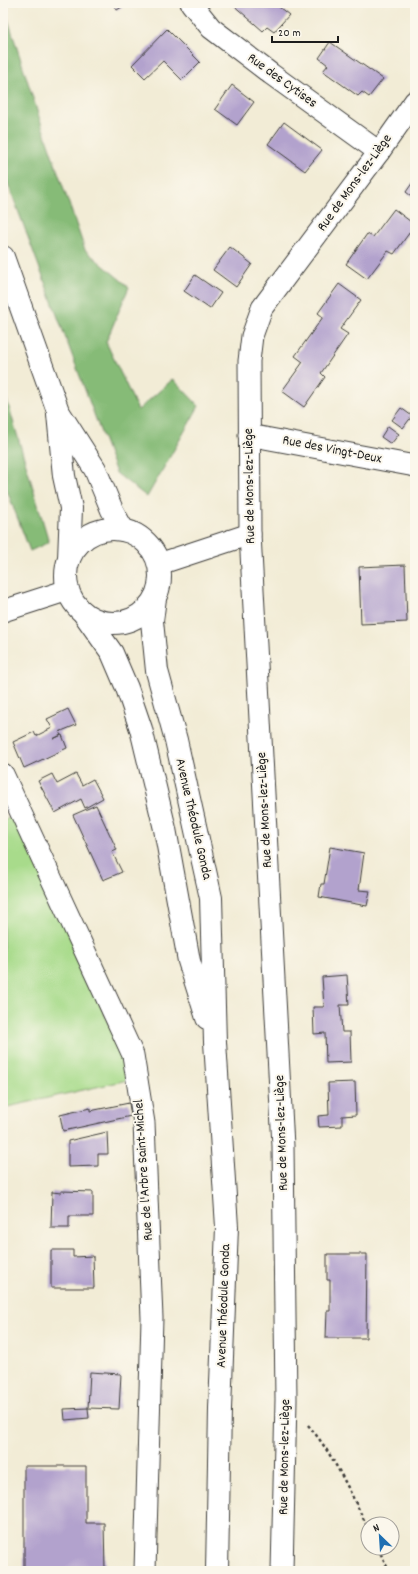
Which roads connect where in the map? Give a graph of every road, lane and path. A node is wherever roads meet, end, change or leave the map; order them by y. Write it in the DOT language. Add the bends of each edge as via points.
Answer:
graph roads {
  1 [pos="191,3"];
  2 [pos="415,101"];
  3 [pos="379,152"];
  4 [pos="3,257"];
  5 [pos="58,411"];
  6 [pos="249,435"];
  7 [pos="415,466"];
  8 [pos="123,530"];
  9 [pos="250,534"];
  10 [pos="69,559"];
  11 [pos="159,564"];
  12 [pos="68,590"];
  13 [pos="155,598"];
  14 [pos="3,611"];
  15 [pos="85,614"];
  16 [pos="3,774"];
  17 [pos="214,1042"];
  18 [pos="286,1400"];
  19 [pos="362,1516"];
  20 [pos="382,1556"];
  21 [pos="145,1571"];
  22 [pos="217,1571"];
  23 [pos="282,1571"];
  24 [pos="389,1571"];
  1 -- 3 [label="street, Rue des Cytises" via="211,28"];
  2 -- 3 [label="street, Rue de Mons-lez-Liège"];
  3 -- 6 [label="street, Rue de Mons-lez-Liège" via="262,308 252,336 248,361"];
  4 -- 5 [label="main road"];
  5 -- 8 [label="main road" via="95,469"];
  5 -- 10 [label="main road" via="64,476 71,508"];
  6 -- 7 [label="street, Rue des Vingt-Deux"];
  6 -- 9 [label="street, Rue de Mons-lez-Liège"];
  8 -- 10 [label="main road" via="97,532 85,538"];
  8 -- 11 [label="main road" via="146,542"];
  9 -- 11 [label="street"];
  9 -- 18 [label="street, Rue de Mons-lez-Liège" via="284,1146"];
  10 -- 12 [label="main road" via="66,574"];
  11 -- 13 [label="main road" via="159,587"];
  12 -- 14 [label="street"];
  12 -- 15 [label="main road" via="74,603"];
  13 -- 15 [label="main road" via="136,618 124,622 110,624 97,621"];
  13 -- 17 [label="main road, Avenue Théodule Gonda" via="152,621 157,671 176,740 211,898"];
  15 -- 17 [label="main road, Avenue Théodule Gonda" via="112,653 141,729 165,829 189,961"];
  16 -- 21 [label="street, Rue de l'Arbre Saint-Michel" via="133,1055 144,1123 152,1318"];
  17 -- 22 [label="main road, Avenue Théodule Gonda" via="227,1227"];
  18 -- 19 [label="path" via="315,1433 339,1469"];
  18 -- 23 [label="street, Rue de Mons-lez-Liège"];
  20 -- 24 [label="path"];
}
